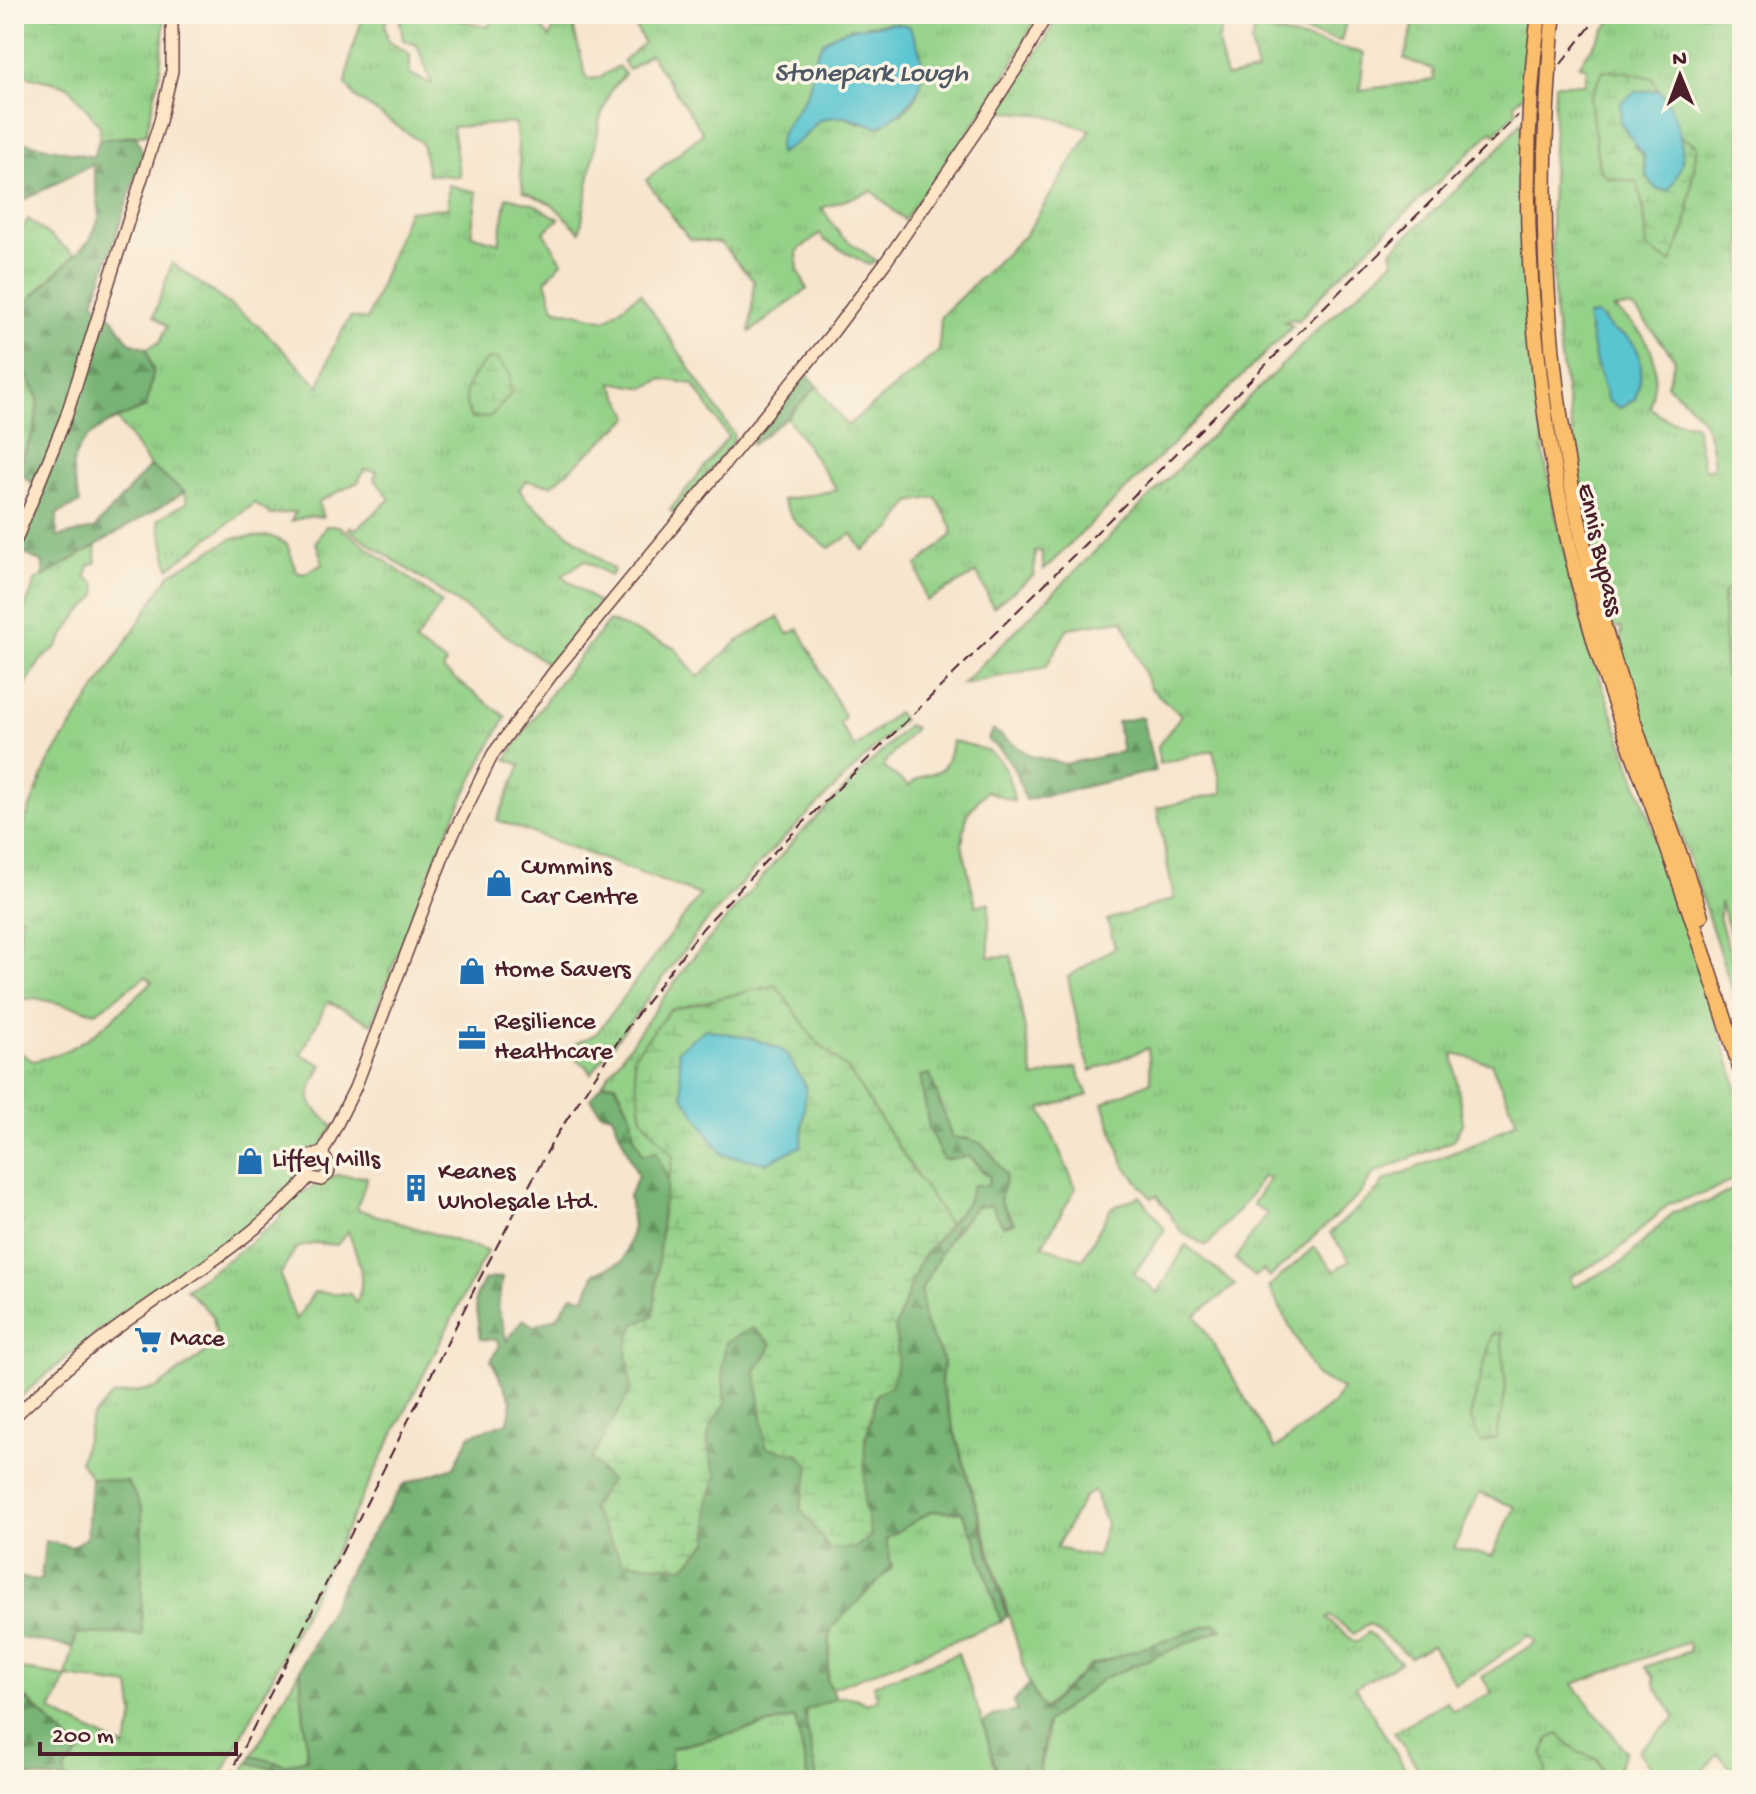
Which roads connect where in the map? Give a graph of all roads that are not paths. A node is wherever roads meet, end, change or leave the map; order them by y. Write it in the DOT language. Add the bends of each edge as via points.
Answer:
graph roads {
  1 [pos="172,14"];
  2 [pos="1047,14"];
  3 [pos="1539,14"];
  4 [pos="1554,14"];
  5 [pos="14,545"];
  6 [pos="1742,1045"];
  7 [pos="1742,1075"];
  8 [pos="322,1154"];
  9 [pos="309,1177"];
  10 [pos="14,1417"];
  1 -- 5 [label="main road" via="172,71 160,121 66,417"];
  2 -- 8 [label="main road" via="975,133 885,263 493,754 446,849 355,1088"];
  3 -- 7 [label="highway, Ennis Bypass" via="1529,206 1535,330 1554,471 1597,650"];
  4 -- 6 [label="highway, Ennis Bypass" via="1543,177 1549,321 1571,481 1592,582 1628,706"];
  8 -- 9 [label="main road" via="305,1163"];
  8 -- 9 [label="main road" via="329,1161 328,1174 321,1180"];
  9 -- 10 [label="main road" via="247,1237 119,1326"];
}
